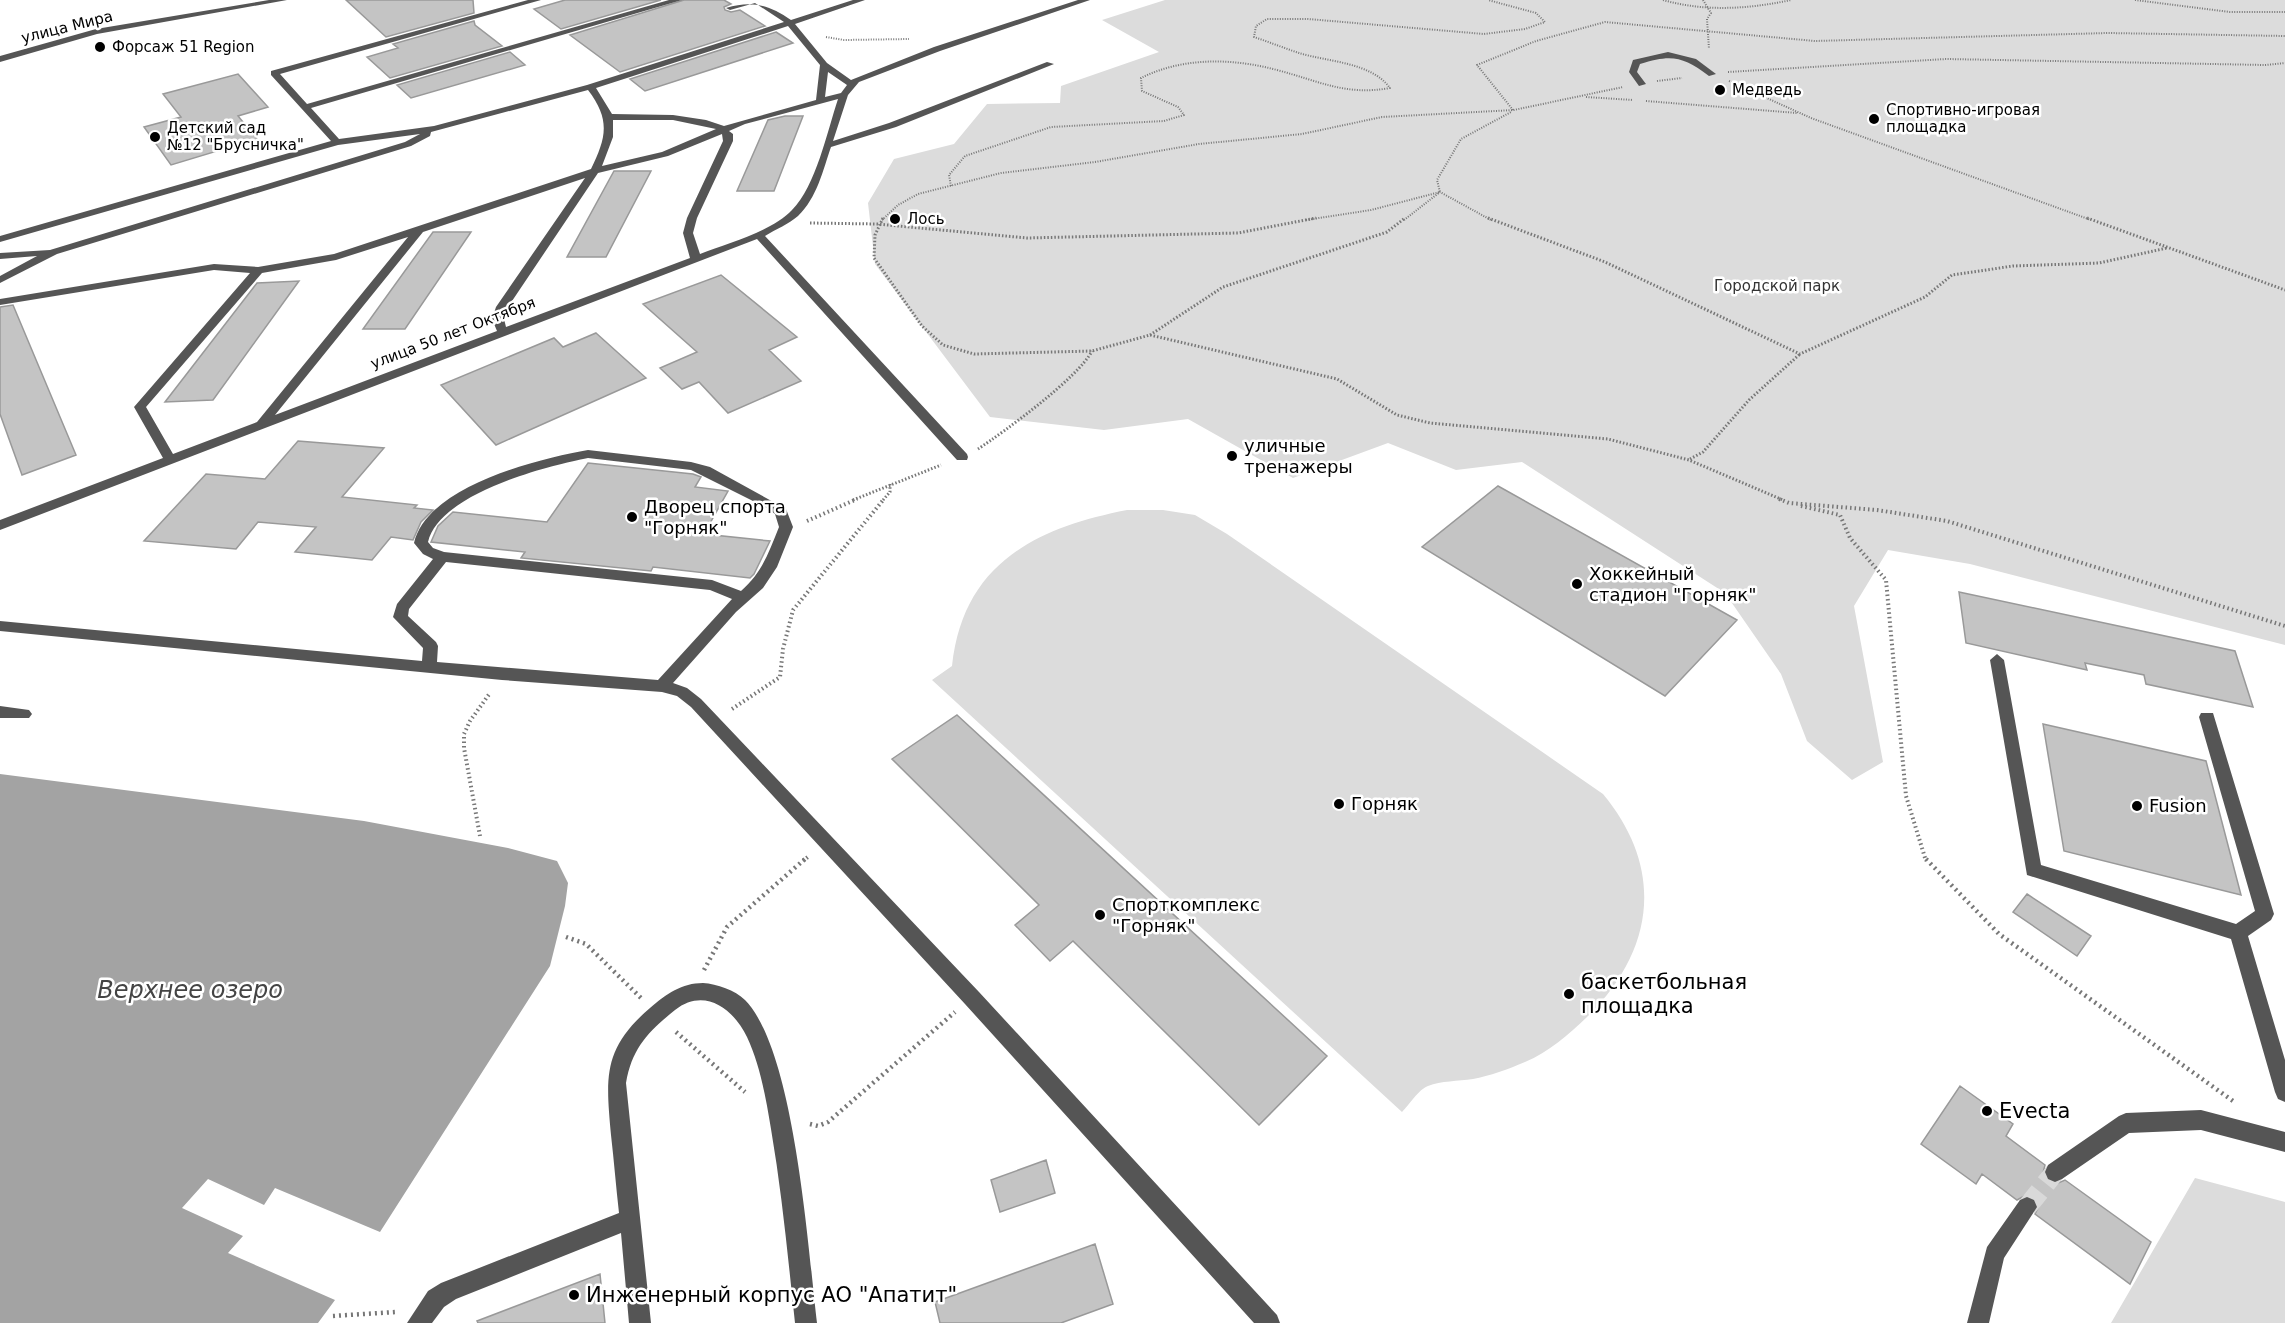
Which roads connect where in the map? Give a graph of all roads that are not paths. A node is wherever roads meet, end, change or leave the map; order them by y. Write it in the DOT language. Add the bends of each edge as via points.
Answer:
graph roads {
  1 [pos="283,0"];
  2 [pos="537,0"];
  3 [pos="678,0"];
  4 [pos="756,0"];
  5 [pos="861,0"];
  6 [pos="1086,0"];
  7 [pos="730,8"];
  8 [pos="789,22"];
  9 [pos="0,59"];
  10 [pos="1050,64"];
  11 [pos="824,65"];
  12 [pos="1712,74"];
  13 [pos="851,84"];
  14 [pos="1642,84"];
  15 [pos="590,87"];
  16 [pos="843,95"];
  17 [pos="820,101"];
  18 [pos="306,107"];
  19 [pos="610,117"];
  20 [pos="435,129"];
  21 [pos="724,129"];
  22 [pos="337,142"];
  23 [pos="826,145"];
  24 [pos="595,171"];
  25 [pos="420,229"];
  26 [pos="759,235"];
  27 [pos="0,239"];
  28 [pos="53,252"];
  29 [pos="0,256"];
  30 [pos="696,259"];
  31 [pos="258,270"];
  32 [pos="0,280"];
  33 [pos="0,302"];
  34 [pos="503,331"];
  35 [pos="262,423"];
  36 [pos="962,457"];
  37 [pos="170,460"];
  38 [pos="0,525"];
  39 [pos="442,557"];
  40 [pos="742,597"];
  41 [pos="0,626"];
  42 [pos="1997,660"];
  43 [pos="429,667"];
  44 [pos="663,686"];
  45 [pos="0,712"];
  46 [pos="24,714"];
  47 [pos="2207,717"];
  48 [pos="2238,933"];
  49 [pos="2285,1092"];
  50 [pos="2285,1142"];
  51 [pos="2055,1172"];
  52 [pos="2027,1207"];
  53 [pos="630,1219"];
  54 [pos="422,1316"];
  55 [pos="640,1323"];
  56 [pos="806,1323"];
  57 [pos="1269,1323"];
  58 [pos="1978,1323"];
  1 -- 9 [label="street, улица Мира" via="96,32"];
  2 -- 18 [label="street" via="274,74"];
  3 -- 18 [label="street"];
  4 -- 7 [label="street"];
  4 -- 8 [label="street"];
  5 -- 8 [label="street" via="817,10"];
  6 -- 13 [label="street, улица 50 лет Октября" via="937,49 870,73"];
  8 -- 11 [label="street"];
  8 -- 15 [label="street"];
  10 -- 23 [label="street" via="886,129"];
  11 -- 13 [label="street"];
  11 -- 17 [label="street"];
  12 -- 14 [label="street" via="1689,56 1671,53 1636,62 1633,72"];
  13 -- 16 [label="street, улица 50 лет Октября"];
  15 -- 19 [label="street"];
  15 -- 20 [label="street"];
  16 -- 17 [label="street"];
  16 -- 23 [label="street, улица 50 лет Октября"];
  17 -- 21 [label="street"];
  18 -- 22 [label="street"];
  19 -- 21 [label="street" via="651,117"];
  19 -- 24 [label="street" via="606,151"];
  20 -- 22 [label="street"];
  20 -- 28 [label="street" via="408,144"];
  21 -- 24 [label="street" via="665,154"];
  21 -- 30 [label="street" via="728,141 688,233"];
  22 -- 27 [label="street"];
  23 -- 26 [label="street, улица 50 лет Октября" via="813,186 794,214"];
  24 -- 25 [label="street"];
  24 -- 34 [label="street" via="502,307 498,324"];
  25 -- 31 [label="street" via="336,257"];
  25 -- 35 [label="street"];
  26 -- 30 [label="street, улица 50 лет Октября"];
  26 -- 36 [label="street"];
  28 -- 29 [label="street"];
  28 -- 32 [label="street"];
  30 -- 34 [label="street, улица 50 лет Октября"];
  31 -- 33 [label="street" via="214,267"];
  31 -- 37 [label="street" via="140,407"];
  34 -- 35 [label="street, улица 50 лет Октября"];
  35 -- 37 [label="street, улица 50 лет Октября"];
  37 -- 38 [label="street, улица 50 лет Октября"];
  39 -- 40 [label="street" via="712,585"];
  39 -- 40 [label="street" via="421,543 440,512 472,491 551,461 588,454 691,465 772,505 786,519 770,567"];
  39 -- 43 [label="street" via="402,608 400,617 431,646"];
  40 -- 44 [label="street"];
  41 -- 43 [label="street"];
  42 -- 48 [label="street" via="2033,870"];
  43 -- 44 [label="street"];
  44 -- 57 [label="street" via="682,692 714,721"];
  45 -- 46 [label="street"];
  47 -- 48 [label="street" via="2265,914"];
  48 -- 49 [label="street"];
  50 -- 51 [label="street" via="2201,1120 2126,1123"];
  52 -- 58 [label="street" via="1994,1254"];
  53 -- 54 [label="street" via="449,1291"];
  53 -- 55 [label="street"];
  53 -- 56 [label="street" via="616,1083 620,1059 630,1041 674,1000 697,990 720,994 740,1008 757,1037 770,1077 786,1157"];
}
